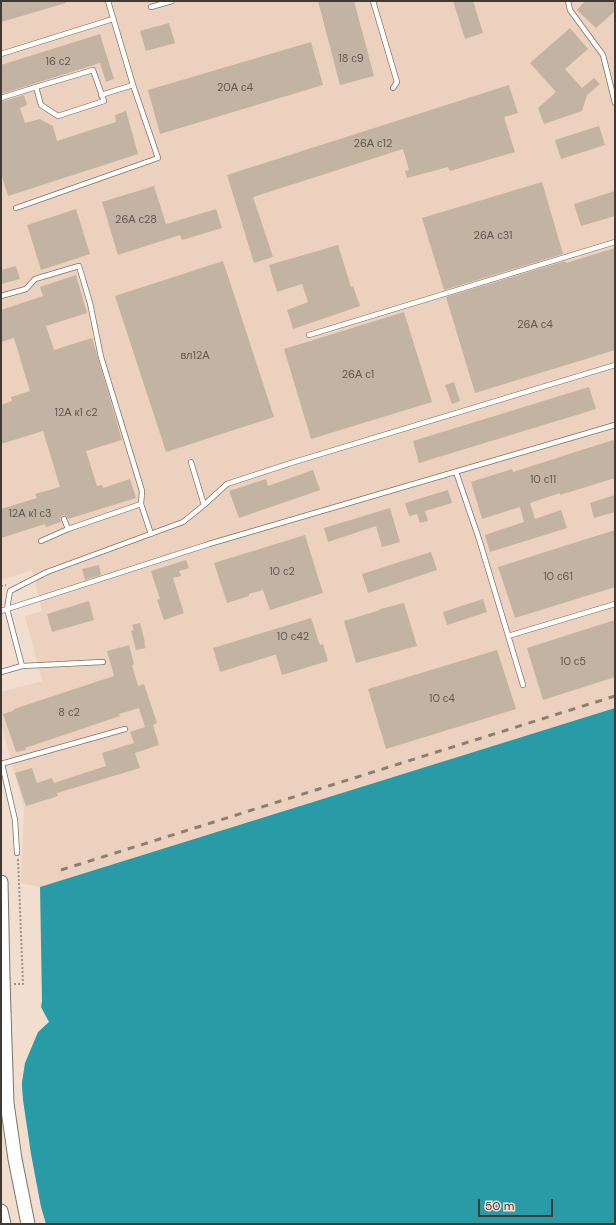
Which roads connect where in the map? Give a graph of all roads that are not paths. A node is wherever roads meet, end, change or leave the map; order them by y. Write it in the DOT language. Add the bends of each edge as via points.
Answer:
graph roads {
  1 [pos="108,1"];
  2 [pos="172,1"];
  3 [pos="373,1"];
  4 [pos="568,1"];
  5 [pos="151,7"];
  6 [pos="113,19"];
  7 [pos="1,54"];
  8 [pos="133,85"];
  9 [pos="36,87"];
  10 [pos="393,88"];
  11 [pos="102,95"];
  12 [pos="1,98"];
  13 [pos="615,103"];
  14 [pos="16,208"];
  15 [pos="615,242"];
  16 [pos="1,296"];
  17 [pos="309,335"];
  18 [pos="615,365"];
  19 [pos="615,425"];
  20 [pos="192,462"];
  21 [pos="456,472"];
  22 [pos="141,504"];
  23 [pos="204,505"];
  24 [pos="64,519"];
  25 [pos="68,529"];
  26 [pos="151,534"];
  27 [pos="41,541"];
  28 [pos="615,604"];
  29 [pos="7,609"];
  30 [pos="1,611"];
  31 [pos="508,636"];
  32 [pos="103,662"];
  33 [pos="22,666"];
  34 [pos="1,672"];
  35 [pos="523,685"];
  36 [pos="125,729"];
  37 [pos="2,764"];
  38 [pos="18,853"];
  39 [pos="1,882"];
  40 [pos="1,1211"];
  41 [pos="4,1224"];
  42 [pos="28,1224"];
  1 -- 6 [label="lane"];
  2 -- 5 [label="lane"];
  3 -- 10 [label="lane" via="397,82"];
  4 -- 13 [label="lane" via="570,10 603,55"];
  6 -- 7 [label="lane"];
  6 -- 8 [label="lane"];
  8 -- 11 [label="lane"];
  8 -- 14 [label="lane" via="158,158"];
  9 -- 11 [label="lane" via="93,70"];
  9 -- 11 [label="lane" via="42,105 58,116 104,101"];
  9 -- 12 [label="lane"];
  15 -- 17 [label="lane"];
  16 -- 22 [label="lane" via="26,288 35,279 79,266 101,357 142,491"];
  18 -- 23 [label="lane" via="228,484"];
  19 -- 21 [label="lane"];
  20 -- 23 [label="lane"];
  21 -- 29 [label="lane" via="209,544"];
  21 -- 31 [label="lane"];
  22 -- 25 [label="lane"];
  22 -- 26 [label="lane"];
  23 -- 26 [label="lane" via="183,522"];
  24 -- 25 [label="lane"];
  25 -- 27 [label="lane"];
  26 -- 29 [label="lane" via="48,572 10,591"];
  28 -- 31 [label="lane"];
  29 -- 30 [label="lane"];
  29 -- 33 [label="lane"];
  31 -- 35 [label="lane"];
  32 -- 33 [label="lane"];
  33 -- 34 [label="lane"];
  36 -- 37 [label="lane"];
  37 -- 38 [label="lane" via="15,820"];
  39 -- 42 [label="main road, bridge" via="7,1103"];
  40 -- 41 [label="main road"];
}
